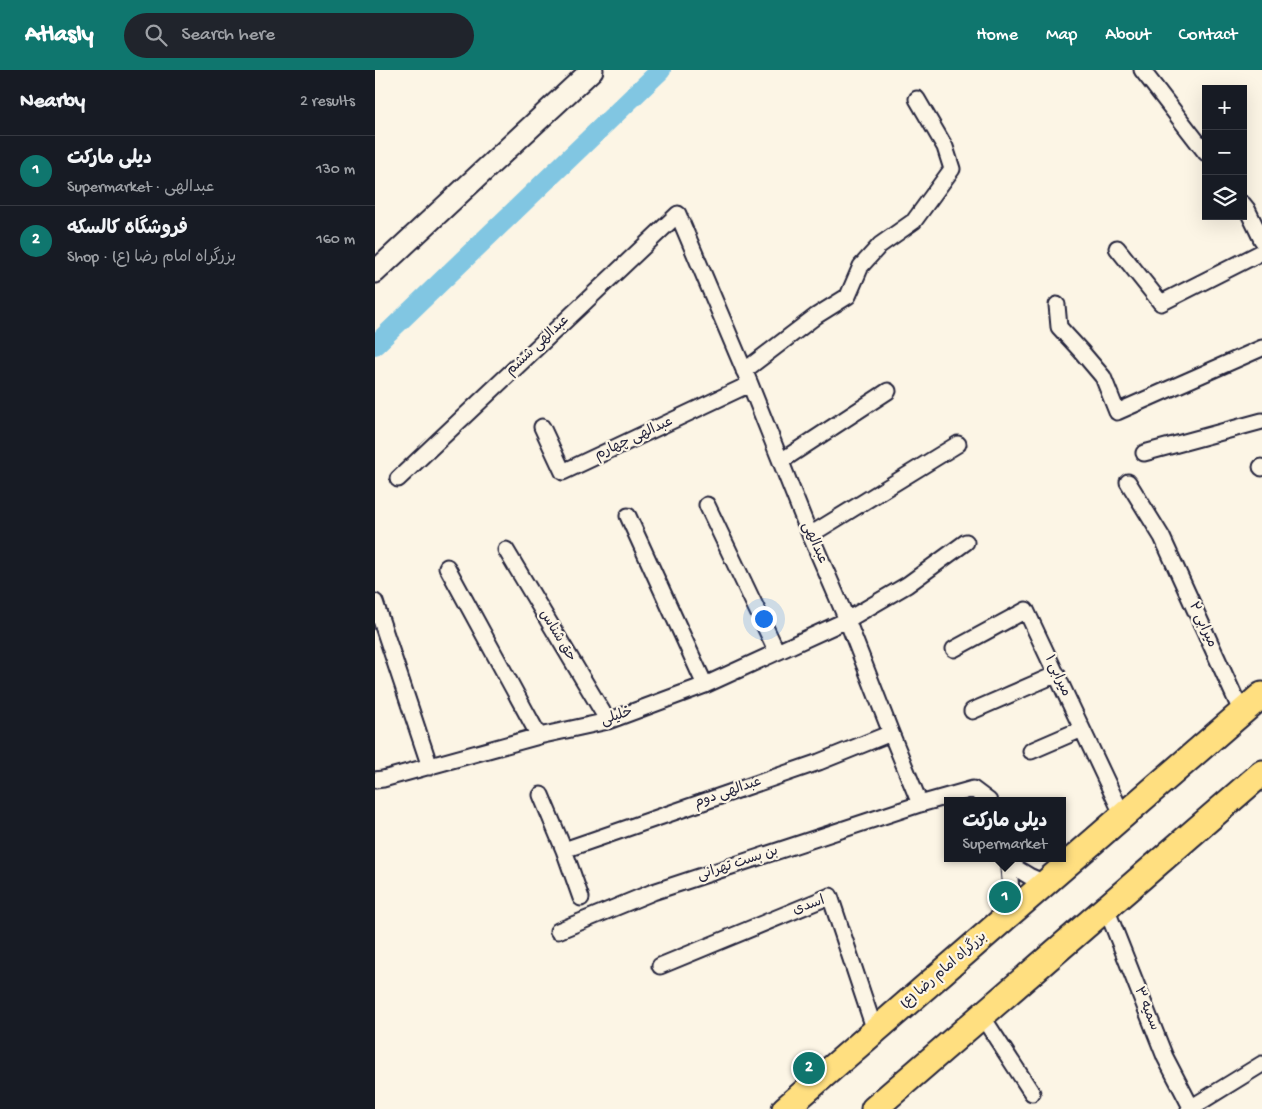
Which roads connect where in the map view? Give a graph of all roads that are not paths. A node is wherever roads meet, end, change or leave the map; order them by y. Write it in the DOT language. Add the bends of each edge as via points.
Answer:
graph roads {
  1 [pos="592,70"];
  2 [pos="1143,70"];
  3 [pos="917,99"];
  4 [pos="1202,148"];
  5 [pos="1247,209"];
  6 [pos="678,214"];
  7 [pos="1262,240"];
  8 [pos="1117,248"];
  9 [pos="1262,252"];
  10 [pos="375,272"];
  11 [pos="1057,305"];
  12 [pos="1262,348"];
  13 [pos="747,377"];
  14 [pos="888,391"];
  15 [pos="1262,421"];
  16 [pos="542,427"];
  17 [pos="958,444"];
  18 [pos="1143,454"];
  19 [pos="781,461"];
  20 [pos="398,479"];
  21 [pos="1128,482"];
  22 [pos="707,505"];
  23 [pos="629,516"];
  24 [pos="810,535"];
  25 [pos="966,542"];
  26 [pos="506,550"];
  27 [pos="447,567"];
  28 [pos="375,602"];
  29 [pos="847,620"];
  30 [pos="954,649"];
  31 [pos="777,652"];
  32 [pos="1057,674"];
  33 [pos="705,685"];
  34 [pos="1262,695"];
  35 [pos="972,711"];
  36 [pos="1242,713"];
  37 [pos="608,721"];
  38 [pos="1082,729"];
  39 [pos="891,733"];
  40 [pos="539,736"];
  41 [pos="1031,751"];
  42 [pos="430,766"];
  43 [pos="1262,773"];
  44 [pos="375,780"];
  45 [pos="541,795"];
  46 [pos="946,797"];
  47 [pos="983,797"];
  48 [pos="944,798"];
  49 [pos="920,804"];
  50 [pos="1123,816"];
  51 [pos="564,850"];
  52 [pos="1008,862"];
  53 [pos="1009,862"];
  54 [pos="1045,883"];
  55 [pos="581,898"];
  56 [pos="1106,908"];
  57 [pos="1013,911"];
  58 [pos="558,931"];
  59 [pos="659,966"];
  60 [pos="982,1016"];
  61 [pos="875,1031"];
  62 [pos="1262,1064"];
  63 [pos="1032,1093"];
  64 [pos="785,1109"];
  65 [pos="874,1109"];
  66 [pos="1191,1109"];
  1 -- 10 [label="main road"];
  2 -- 4 [label="street"];
  3 -- 13 [label="street" via="945,147 952,169 914,221 879,245 861,266 848,296 816,316"];
  5 -- 7 [label="street"];
  6 -- 13 [label="street, عبدالهی"];
  6 -- 20 [label="street, عبدالهی ششم"];
  8 -- 9 [label="street" via="1161,303"];
  11 -- 12 [label="street" via="1059,327 1103,376 1117,412"];
  13 -- 16 [label="street, عبدالهی چهارم" via="563,472"];
  13 -- 19 [label="street, عبدالهی"];
  14 -- 19 [label="street"];
  15 -- 18 [label="street"];
  17 -- 24 [label="street"];
  19 -- 24 [label="street, عبدالهی"];
  21 -- 36 [label="street, میرابی ۲" via="1162,537"];
  22 -- 31 [label="street"];
  23 -- 33 [label="street"];
  24 -- 29 [label="street, عبدالهی"];
  25 -- 29 [label="street, خلیلی" via="907,584"];
  26 -- 37 [label="street, حق شناس"];
  27 -- 40 [label="street"];
  28 -- 42 [label="street"];
  29 -- 31 [label="street, خلیلی"];
  29 -- 39 [label="street, عبدالهی"];
  30 -- 32 [label="street, میرابی ۱" via="1027,610"];
  31 -- 33 [label="street, خلیلی"];
  32 -- 35 [label="street"];
  32 -- 38 [label="street, میرابی ۱"];
  33 -- 37 [label="street, خلیلی"];
  34 -- 36 [label="highway, بزرگراه امام رضا (ع)"];
  36 -- 50 [label="highway, بزرگراه امام رضا (ع)"];
  37 -- 40 [label="street, خلیلی"];
  38 -- 41 [label="street"];
  38 -- 50 [label="street, میرابی ۱"];
  39 -- 49 [label="street, عبدالهی"];
  39 -- 51 [label="street, عبدالهی دوم" via="819,762"];
  40 -- 42 [label="street, خلیلی"];
  42 -- 44 [label="street, خلیلی"];
  43 -- 56 [label="highway"];
  45 -- 51 [label="street"];
  46 -- 47 [label="street" via="973,790"];
  48 -- 49 [label="street"];
  49 -- 58 [label="street, بن بست تهرانی" via="653,892"];
  50 -- 54 [label="highway, بزرگراه امام رضا (ع)"];
  51 -- 55 [label="street"];
  52 -- 57 [label="street"];
  53 -- 54 [label="street"];
  54 -- 57 [label="highway, بزرگراه امام رضا (ع)"];
  56 -- 60 [label="highway"];
  56 -- 66 [label="street, سمیه ۳" via="1165,1057"];
  57 -- 61 [label="highway, بزرگراه امام رضا (ع)"];
  59 -- 61 [label="street, اسدی" via="830,896"];
  60 -- 63 [label="street"];
  60 -- 65 [label="highway"];
  61 -- 64 [label="highway, بزرگراه امام رضا (ع)"];
  62 -- 66 [label="street"];
}
